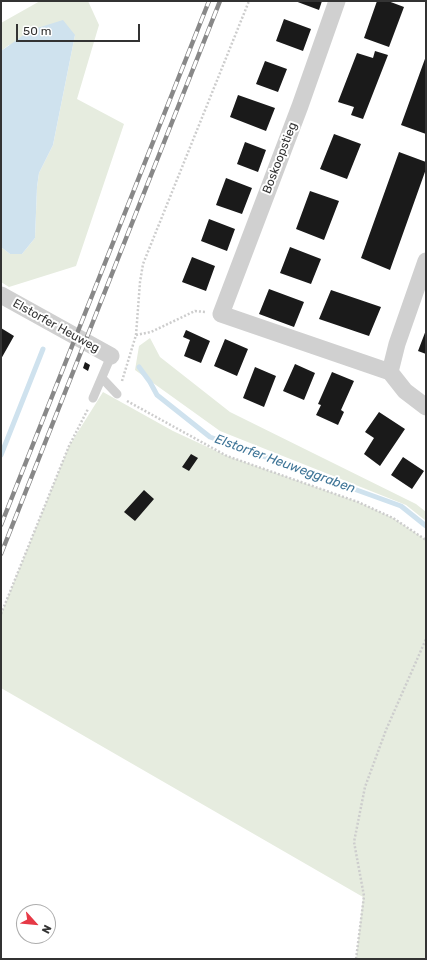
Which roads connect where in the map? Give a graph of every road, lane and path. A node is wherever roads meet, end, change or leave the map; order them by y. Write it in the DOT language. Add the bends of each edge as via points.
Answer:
graph roads {
  1 [pos="249,1"];
  2 [pos="338,1"];
  3 [pos="426,261"];
  4 [pos="1,296"];
  5 [pos="221,314"];
  6 [pos="136,335"];
  7 [pos="111,356"];
  8 [pos="390,372"];
  9 [pos="102,378"];
  10 [pos="116,394"];
  11 [pos="93,398"];
  12 [pos="426,407"];
  13 [pos="426,540"];
  14 [pos="1,614"];
  15 [pos="426,639"];
  16 [pos="356,959"];
  1 -- 6 [label="path" via="143,264"];
  2 -- 5 [label="street, Boskoopstieg"];
  3 -- 8 [label="street"];
  4 -- 7 [label="street, Elstorfer Heuweg"];
  5 -- 6 [label="path" via="196,311 151,332"];
  5 -- 8 [label="street"];
  6 -- 10 [label="path" via="126,374"];
  7 -- 9 [label="lane"];
  8 -- 12 [label="street" via="405,391"];
  9 -- 10 [label="lane"];
  9 -- 11 [label="lane"];
  10 -- 13 [label="path" via="227,456 358,502 393,518"];
  11 -- 14 [label="path" via="69,446"];
  15 -- 16 [label="path" via="386,730 365,787 354,842 364,896"];
}
